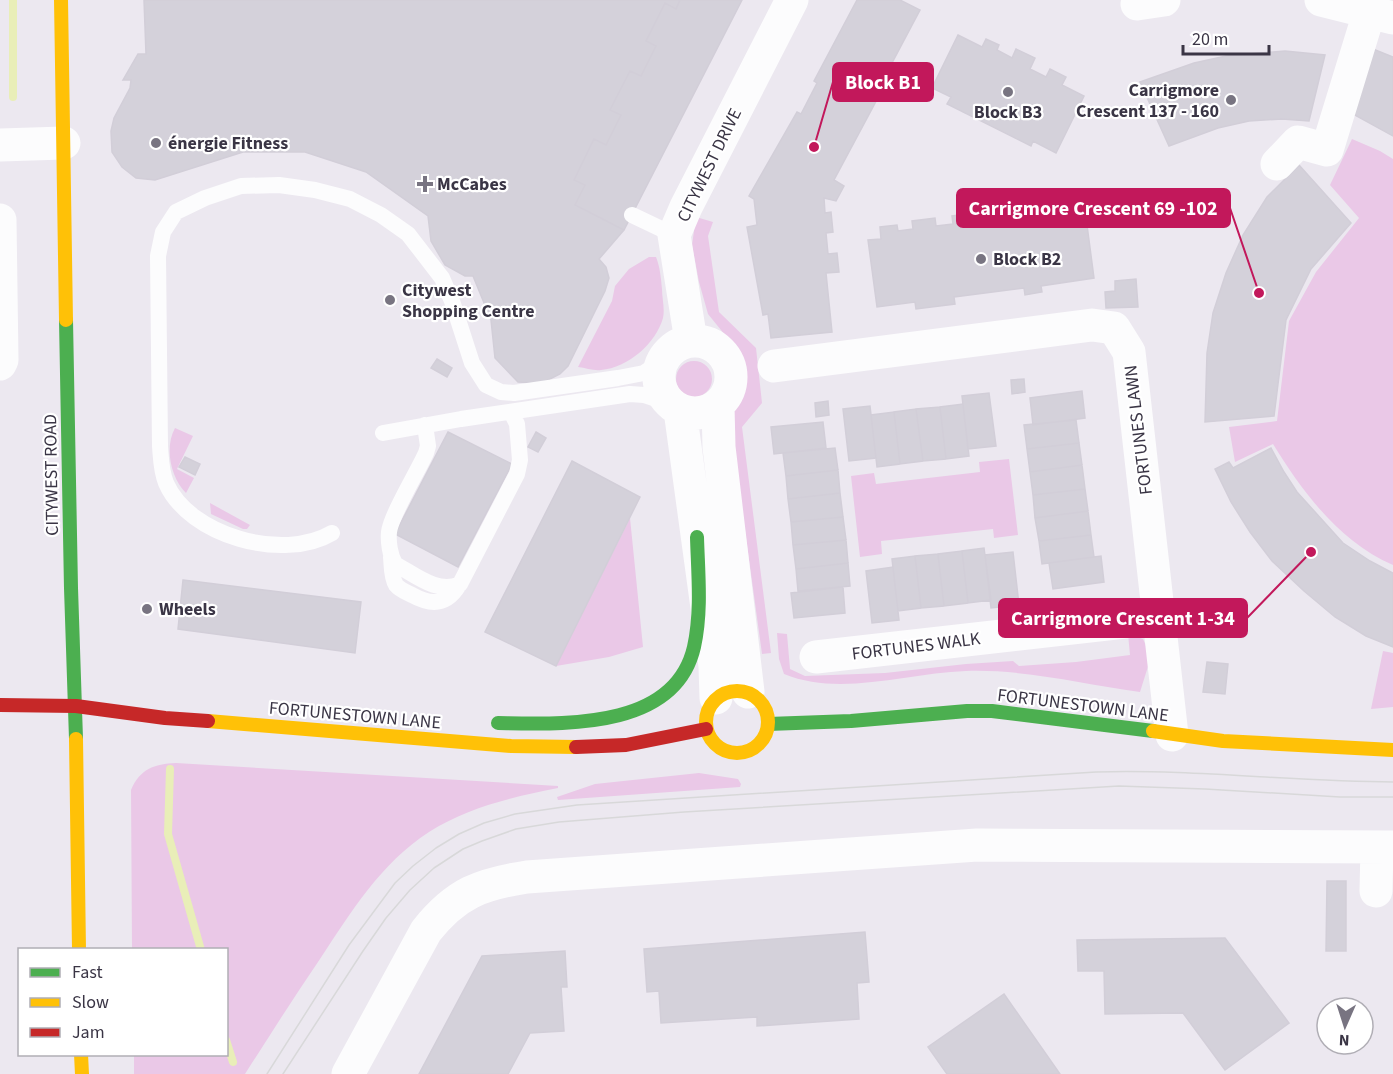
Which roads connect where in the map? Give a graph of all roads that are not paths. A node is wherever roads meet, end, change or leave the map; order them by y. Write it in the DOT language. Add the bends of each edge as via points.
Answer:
graph roads {
  1 [pos="61,0"];
  2 [pos="792,0"];
  3 [pos="1321,0"];
  4 [pos="1381,16"];
  5 [pos="64,143"];
  6 [pos="0,145"];
  7 [pos="1277,164"];
  8 [pos="632,215"];
  9 [pos="0,220"];
  10 [pos="675,236"];
  11 [pos="691,341"];
  12 [pos="663,361"];
  13 [pos="0,364"];
  14 [pos="774,366"];
  15 [pos="718,406"];
  16 [pos="675,407"];
  17 [pos="511,412"];
  18 [pos="425,425"];
  19 [pos="383,433"];
  20 [pos="332,533"];
  21 [pos="697,537"];
  22 [pos="1160,618"];
  23 [pos="816,657"];
  24 [pos="748,692"];
  25 [pos="716,698"];
  26 [pos="0,705"];
  27 [pos="76,706"];
  28 [pos="397,723"];
  29 [pos="488,723"];
  30 [pos="768,724"];
  31 [pos="706,729"];
  32 [pos="350,733"];
  33 [pos="1172,735"];
  34 [pos="1393,750"];
  35 [pos="1385,847"];
  36 [pos="1376,891"];
  37 [pos="79,948"];
  38 [pos="81,1056"];
  39 [pos="82,1074"];
  40 [pos="348,1074"];
  1 -- 5 [label="street, CITYWEST ROAD"];
  2 -- 10 [label="street, CITYWEST DRIVE" via="686,207"];
  3 -- 4 [label="street"];
  4 -- 7 [label="street" via="1327,150 1298,142"];
  5 -- 6 [label="street"];
  5 -- 27 [label="street, CITYWEST ROAD" via="70,588"];
  8 -- 10 [label="lane"];
  9 -- 13 [label="street"];
  10 -- 11 [label="street, CITYWEST DRIVE"];
  11 -- 12 [label="street" via="670,351"];
  11 -- 15 [label="street" via="714,346 729,364 730,387"];
  12 -- 16 [label="street" via="659,384"];
  12 -- 20 [label="lane" via="644,373 618,378 501,392 486,385 472,363 442,278 408,234 381,215 350,199 279,185 241,186 176,212 163,232 158,256 160,446 167,485 191,515 217,531 253,543 298,543"];
  14 -- 22 [label="street, FORTUNES LAWN" via="1092,325 1114,328 1129,352"];
  15 -- 16 [label="street" via="699,413"];
  15 -- 24 [label="street" via="719,447"];
  16 -- 17 [label="lane" via="630,394"];
  16 -- 21 [label="street"];
  17 -- 18 [label="lane"];
  17 -- 18 [label="lane" via="517,424 517,474 460,584 452,588 441,589 395,564 391,557 391,524 426,453"];
  18 -- 19 [label="lane"];
  21 -- 25 [label="street"];
  21 -- 29 [label="street" via="693,651 685,672 671,690 640,708 594,720"];
  22 -- 23 [label="street, FORTUNES WALK"];
  22 -- 33 [label="street, FORTUNES LAWN"];
  24 -- 25 [label="street" via="731,691"];
  24 -- 30 [label="street" via="763,705"];
  25 -- 31 [label="street" via="706,712"];
  26 -- 27 [label="street, FORTUNESTOWN LANE"];
  27 -- 32 [label="street, FORTUNESTOWN LANE" via="165,718"];
  27 -- 37 [label="street, CITYWEST ROAD"];
  28 -- 32 [label="street" via="386,722"];
  30 -- 31 [label="street" via="766,734 754,749 734,754 716,746"];
  30 -- 33 [label="street, FORTUNESTOWN LANE" via="993,711"];
  31 -- 32 [label="street, FORTUNESTOWN LANE" via="626,745 564,747"];
  33 -- 34 [label="street, FORTUNESTOWN LANE"];
  35 -- 36 [label="street"];
  35 -- 40 [label="street" via="977,844 501,881 465,894 440,913 426,931"];
  38 -- 39 [label="street"];
}
